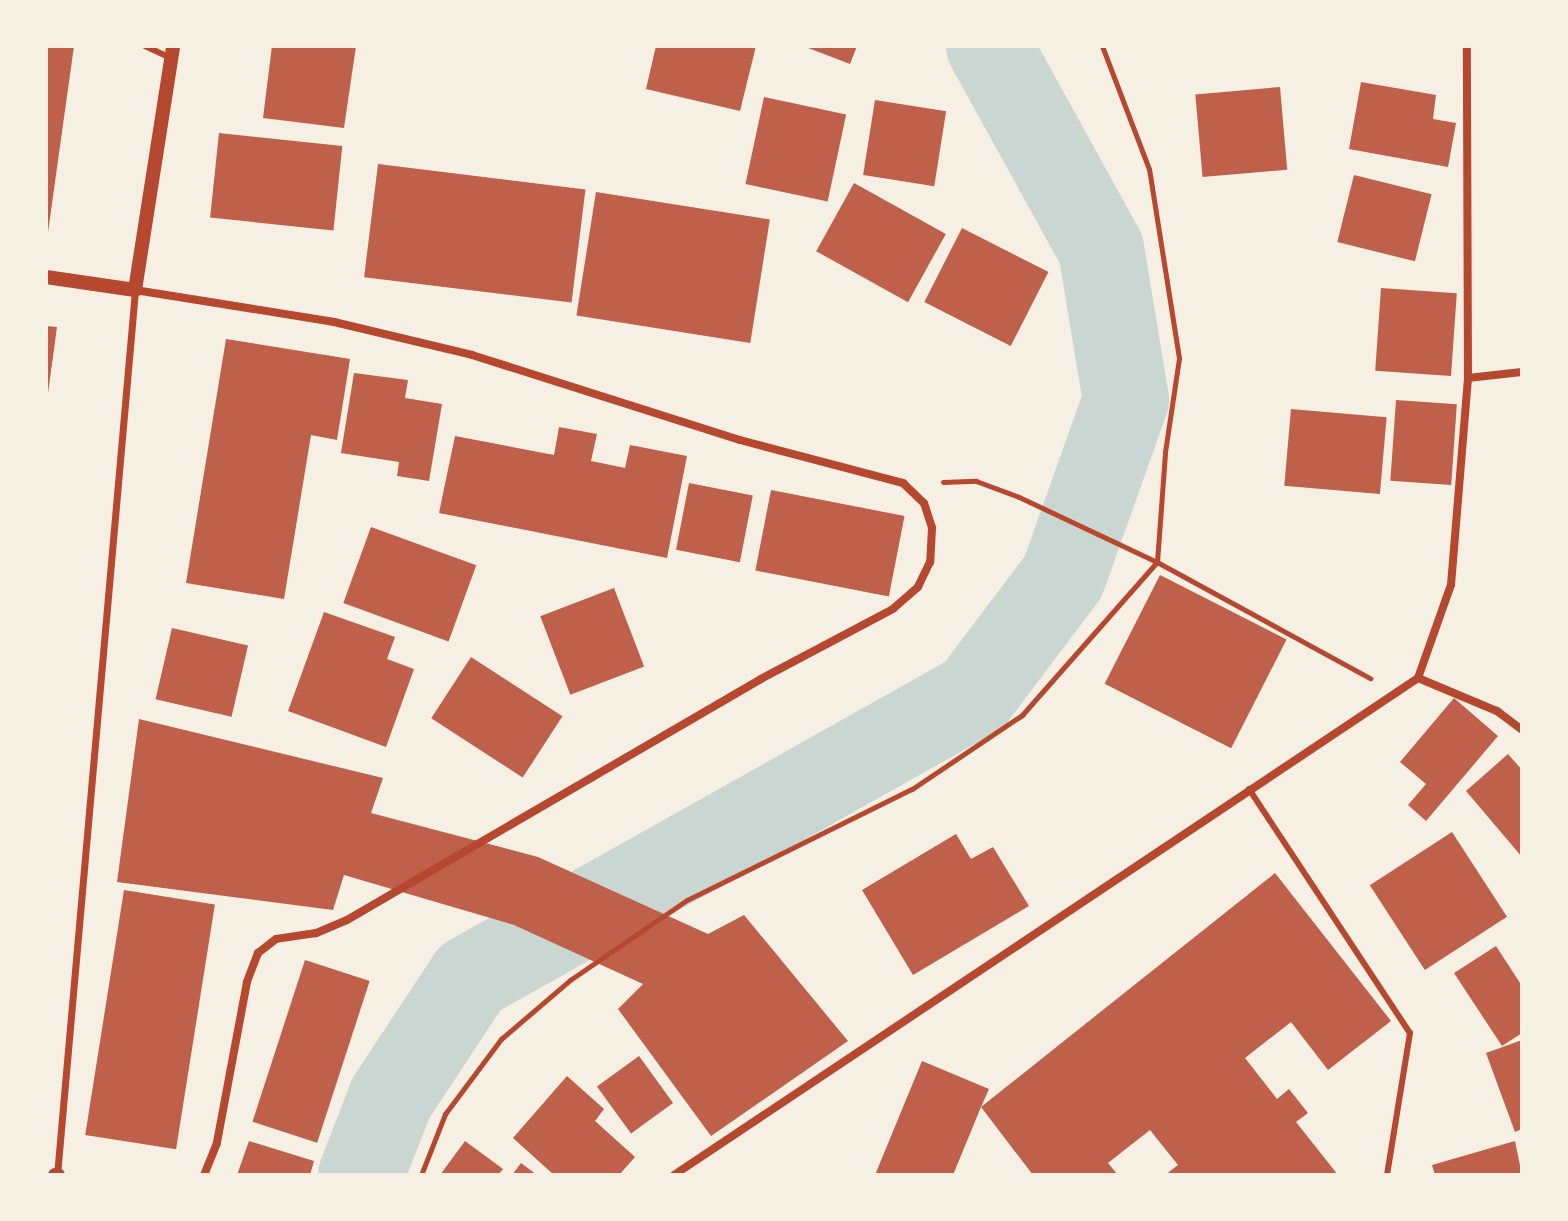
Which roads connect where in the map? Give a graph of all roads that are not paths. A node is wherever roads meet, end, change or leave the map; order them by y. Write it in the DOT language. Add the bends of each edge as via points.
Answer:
graph roads {
  1 [pos="145,46"];
  2 [pos="1467,46"];
  3 [pos="172,52"];
  4 [pos="46,277"];
  5 [pos="135,290"];
  6 [pos="1522,372"];
  7 [pos="1468,378"];
  8 [pos="1418,678"];
  9 [pos="1522,730"];
  10 [pos="1249,789"];
  11 [pos="57,1175"];
  12 [pos="204,1175"];
  13 [pos="674,1175"];
  14 [pos="1387,1175"];
  1 -- 3 [label="lane"];
  2 -- 7 [label="street"];
  3 -- 5 [label="street"];
  4 -- 5 [label="street"];
  5 -- 11 [label="street"];
  5 -- 12 [label="street" via="334,322 472,355 740,440 903,483 924,503 932,528 930,562 918,587 893,609 761,679 347,920 316,933 276,939 258,953 247,982 217,1143"];
  6 -- 7 [label="street"];
  7 -- 8 [label="street" via="1451,585"];
  8 -- 9 [label="street" via="1497,711"];
  8 -- 10 [label="street"];
  10 -- 13 [label="street"];
  10 -- 14 [label="lane" via="1410,1033"];
}
